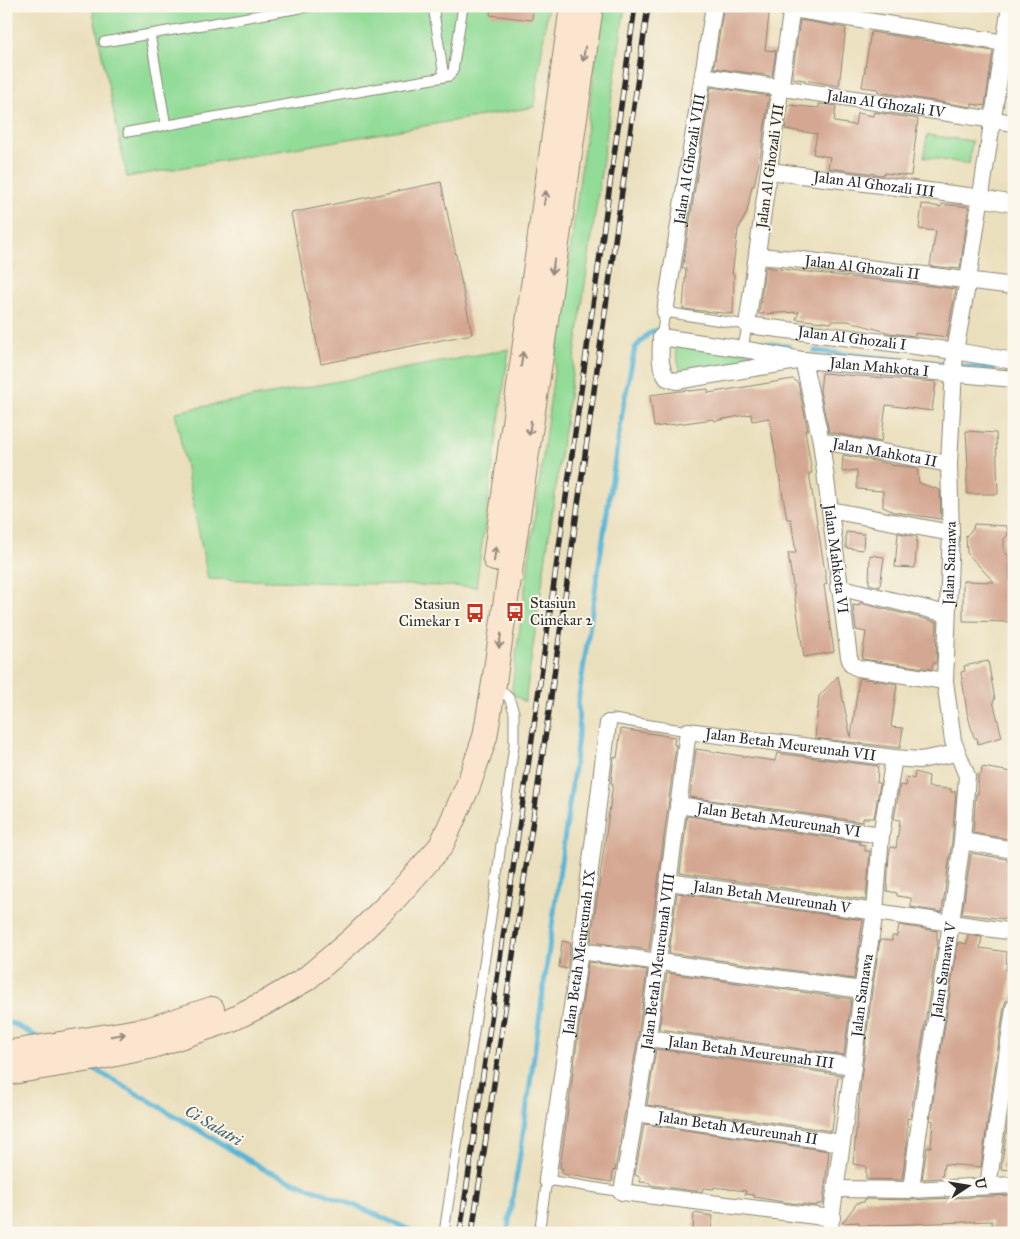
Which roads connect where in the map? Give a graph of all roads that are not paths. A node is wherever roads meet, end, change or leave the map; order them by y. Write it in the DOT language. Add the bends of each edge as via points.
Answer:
graph roads {
  1 [pos="312,6"];
  2 [pos="433,6"];
  3 [pos="464,6"];
  4 [pos="572,6"];
  5 [pos="591,6"];
  6 [pos="714,6"];
  7 [pos="1010,6"];
  8 [pos="792,8"];
  9 [pos="150,34"];
  10 [pos="104,42"];
  11 [pos="1005,43"];
  12 [pos="703,76"];
  13 [pos="444,78"];
  14 [pos="781,88"];
  15 [pos="992,120"];
  16 [pos="1014,123"];
  17 [pos="166,126"];
  18 [pos="128,132"];
  19 [pos="769,171"];
  20 [pos="980,198"];
  21 [pos="1014,204"];
  22 [pos="757,256"];
  23 [pos="968,280"];
  24 [pos="1014,286"];
  25 [pos="664,322"];
  26 [pos="747,325"];
  27 [pos="744,349"];
  28 [pos="803,360"];
  29 [pos="1014,361"];
  30 [pos="955,362"];
  31 [pos="1014,379"];
  32 [pos="526,394"];
  33 [pos="821,441"];
  34 [pos="949,464"];
  35 [pos="830,510"];
  36 [pos="951,533"];
  37 [pos="838,587"];
  38 [pos="946,614"];
  39 [pos="945,681"];
  40 [pos="494,683"];
  41 [pos="608,723"];
  42 [pos="688,730"];
  43 [pos="957,753"];
  44 [pos="894,758"];
  45 [pos="678,805"];
  46 [pos="881,835"];
  47 [pos="962,841"];
  48 [pos="1014,850"];
  49 [pos="669,882"];
  50 [pos="875,912"];
  51 [pos="951,923"];
  52 [pos="1014,932"];
  53 [pos="580,951"];
  54 [pos="658,962"];
  55 [pos="862,990"];
  56 [pos="1014,1008"];
  57 [pos="648,1038"];
  58 [pos="6,1053"];
  59 [pos="68,1053"];
  60 [pos="41,1054"];
  61 [pos="853,1066"];
  62 [pos="6,1073"];
  63 [pos="635,1113"];
  64 [pos="841,1143"];
  65 [pos="547,1180"];
  66 [pos="1014,1185"];
  67 [pos="988,1186"];
  68 [pos="836,1189"];
  69 [pos="912,1190"];
  70 [pos="622,1192"];
  71 [pos="830,1227"];
  72 [pos="445,1229"];
  73 [pos="539,1232"];
  1 -- 9 [label="lane"];
  2 -- 13 [label="lane"];
  3 -- 13 [label="lane" via="453,71"];
  32 -- 4 [label="street, one-way"];
  5 -- 32 [label="street, one-way"];
  6 -- 12 [label="street, Jalan Al Ghozali VIII"];
  7 -- 11 [label="street, Jalan Samawa"];
  8 -- 11 [label="street"];
  8 -- 14 [label="street, Jalan Al Ghozali VII"];
  9 -- 10 [label="lane"];
  9 -- 17 [label="lane"];
  11 -- 15 [label="street, Jalan Samawa"];
  12 -- 14 [label="street, Jalan Al Ghozali IV"];
  12 -- 25 [label="street, Jalan Al Ghozali VIII"];
  13 -- 17 [label="lane"];
  14 -- 15 [label="street, Jalan Al Ghozali IV"];
  14 -- 19 [label="street, Jalan Al Ghozali VII"];
  15 -- 16 [label="street, Jalan Al Ghozali IV"];
  15 -- 20 [label="street, Jalan Samawa"];
  17 -- 18 [label="lane"];
  19 -- 20 [label="street, Jalan Al Ghozali III"];
  19 -- 22 [label="street, Jalan Al Ghozali VII"];
  20 -- 21 [label="street, Jalan Al Ghozali III"];
  20 -- 23 [label="street, Jalan Samawa"];
  22 -- 23 [label="street, Jalan Al Ghozali II"];
  22 -- 26 [label="street, Jalan Al Ghozali VII"];
  23 -- 24 [label="street, Jalan Al Ghozali II"];
  23 -- 30 [label="street, Jalan Samawa"];
  25 -- 26 [label="lane"];
  25 -- 27 [label="street"];
  25 -- 28 [label="street, Jalan Al Ghozali VIII" via="660,361 667,378 676,381"];
  26 -- 27 [label="lane"];
  26 -- 30 [label="street, Jalan Al Ghozali I"];
  27 -- 28 [label="street"];
  28 -- 30 [label="street, Jalan Mahkota I"];
  28 -- 33 [label="street, Jalan Mahkota VI"];
  29 -- 30 [label="street"];
  30 -- 31 [label="street"];
  30 -- 34 [label="street, Jalan Samawa"];
  32 -- 40 [label="street, one-way"];
  59 -- 32 [label="street, one-way" via="226,1005 266,986 300,965 340,929 386,885 427,838 452,784 469,736"];
  33 -- 34 [label="street, Jalan Mahkota II"];
  33 -- 35 [label="street, Jalan Mahkota VI"];
  34 -- 36 [label="street, Jalan Samawa"];
  35 -- 36 [label="street"];
  35 -- 37 [label="street, Jalan Mahkota VI"];
  36 -- 38 [label="street, Jalan Samawa"];
  37 -- 38 [label="street"];
  37 -- 39 [label="street, Jalan Mahkota VI" via="852,664 858,668"];
  38 -- 39 [label="street, Jalan Samawa"];
  39 -- 43 [label="street, Jalan Samawa"];
  40 -- 59 [label="street" via="485,737 468,786 441,846 351,941 306,979 230,1020 153,1046 97,1058"];
  40 -- 72 [label="lane" via="509,698 514,712 514,745 496,890"];
  41 -- 42 [label="lane" via="613,719"];
  41 -- 53 [label="street, Jalan Betah Meureunah IX"];
  42 -- 44 [label="street, Jalan Betah Meureunah VII"];
  42 -- 45 [label="street, Jalan Betah Meureunah VIII"];
  43 -- 44 [label="street, Jalan Betah Meureunah VII" via="920,760"];
  43 -- 47 [label="street, Jalan Samawa V" via="967,776"];
  44 -- 46 [label="street, Jalan Samawa"];
  45 -- 46 [label="street, Jalan Betah Meureunah VI"];
  45 -- 49 [label="street, Jalan Betah Meureunah VIII"];
  46 -- 50 [label="street, Jalan Samawa"];
  47 -- 48 [label="street"];
  47 -- 51 [label="street, Jalan Samawa V"];
  49 -- 50 [label="street, Jalan Betah Meureunah V"];
  49 -- 54 [label="street, Jalan Betah Meureunah VIII"];
  50 -- 51 [label="street, Jalan Betah Meureunah V"];
  50 -- 55 [label="street, Jalan Samawa"];
  51 -- 52 [label="street, Jalan Betah Meureunah V"];
  51 -- 69 [label="street, Jalan Samawa V"];
  53 -- 54 [label="street"];
  53 -- 65 [label="street, Jalan Betah Meureunah IX"];
  54 -- 55 [label="street"];
  54 -- 57 [label="street, Jalan Betah Meureunah VIII"];
  55 -- 61 [label="street, Jalan Samawa"];
  56 -- 67 [label="street"];
  57 -- 61 [label="street, Jalan Betah Meureunah III"];
  57 -- 63 [label="street, Jalan Betah Meureunah VIII"];
  58 -- 60 [label="street"];
  59 -- 60 [label="street"];
  60 -- 62 [label="street"];
  61 -- 64 [label="street, Jalan Samawa"];
  63 -- 64 [label="street, Jalan Betah Meureunah II"];
  63 -- 70 [label="street, Jalan Betah Meureunah VIII"];
  64 -- 68 [label="street, Jalan Samawa"];
  65 -- 70 [label="lane"];
  65 -- 73 [label="lane"];
  66 -- 67 [label="street"];
  67 -- 69 [label="street"];
  68 -- 69 [label="street"];
  68 -- 71 [label="street, Jalan Samawa"];
  70 -- 71 [label="street"];
}
